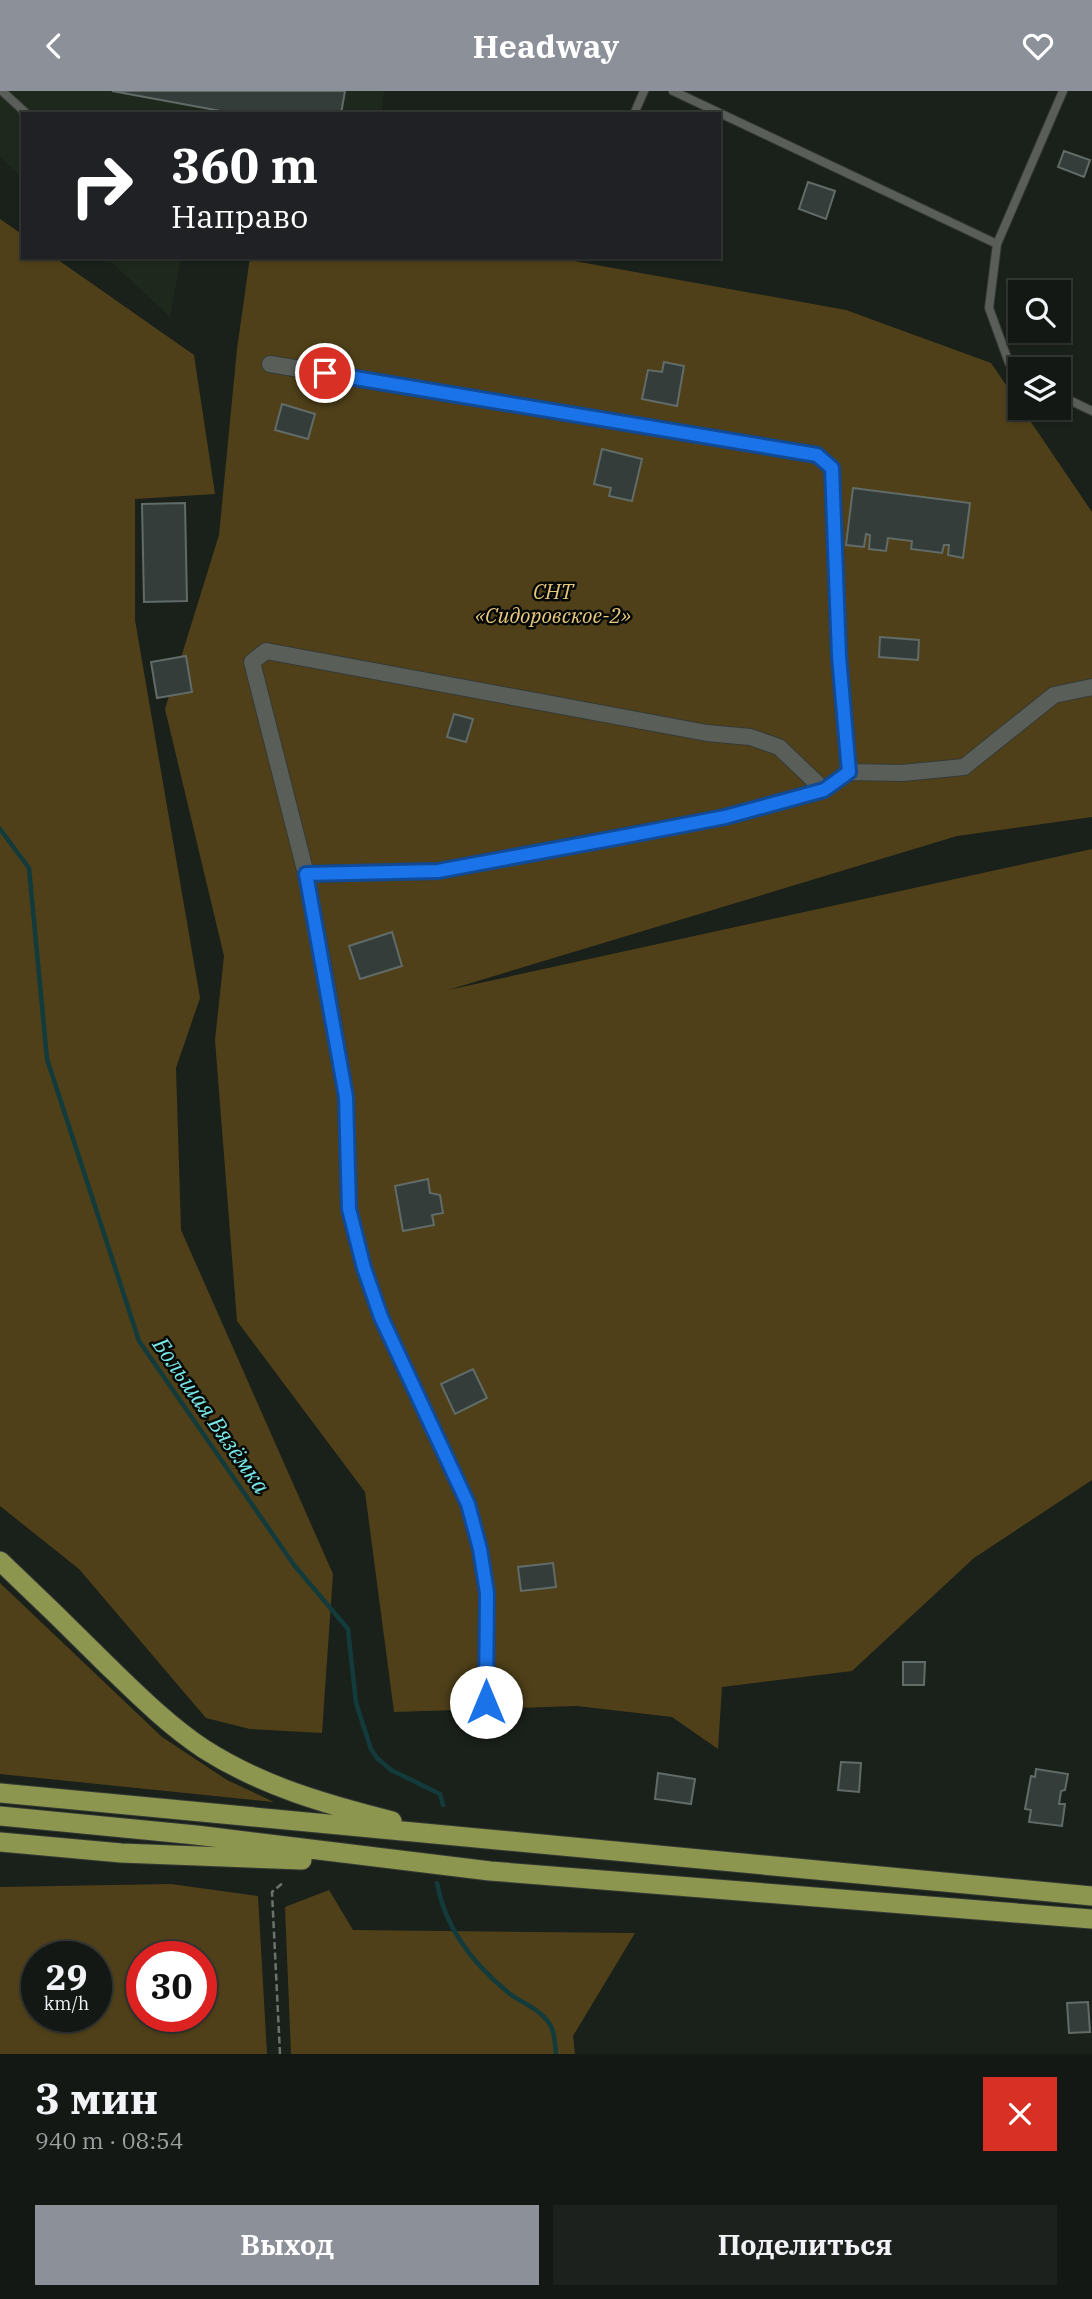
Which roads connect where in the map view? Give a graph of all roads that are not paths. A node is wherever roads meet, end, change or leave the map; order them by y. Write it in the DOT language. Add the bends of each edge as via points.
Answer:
graph roads {
  1 [pos="2,91"];
  2 [pos="644,91"];
  3 [pos="673,91"];
  4 [pos="1063,91"];
  5 [pos="25,112"];
  6 [pos="635,112"];
  7 [pos="717,112"];
  8 [pos="721,114"];
  9 [pos="997,244"];
  10 [pos="1008,360"];
  11 [pos="270,364"];
  12 [pos="1071,401"];
  13 [pos="1092,411"];
  14 [pos="1092,687"];
  15 [pos="849,772"];
  16 [pos="824,790"];
  17 [pos="306,874"];
  18 [pos="0,1561"];
  19 [pos="486,1702"];
  20 [pos="0,1793"];
  21 [pos="0,1816"];
  22 [pos="454,1837"];
  23 [pos="0,1842"];
  24 [pos="405,1862"];
  25 [pos="1092,1896"];
  26 [pos="1092,1919"];
  1 -- 5 [label="lane"];
  2 -- 6 [label="lane"];
  3 -- 7 [label="lane"];
  4 -- 9 [label="lane"];
  8 -- 9 [label="lane"];
  9 -- 10 [label="lane" via="989,308"];
  11 -- 15 [label="street" via="817,455 832,468 839,656"];
  12 -- 13 [label="lane"];
  14 -- 15 [label="street" via="1054,695 964,767"];
  15 -- 16 [label="street"];
  16 -- 17 [label="street" via="725,817 438,871"];
  16 -- 17 [label="street" via="779,747 750,737 707,733 266,651 252,662"];
  17 -- 19 [label="street" via="346,1097 349,1209 381,1317 468,1504 487,1593"];
  18 -- 22 [label="highway" via="132,1689 203,1748 315,1801"];
  20 -- 22 [label="highway"];
  21 -- 24 [label="highway"];
  22 -- 25 [label="highway"];
  23 -- 24 [label="highway" via="121,1853"];
  24 -- 26 [label="highway"];
}
